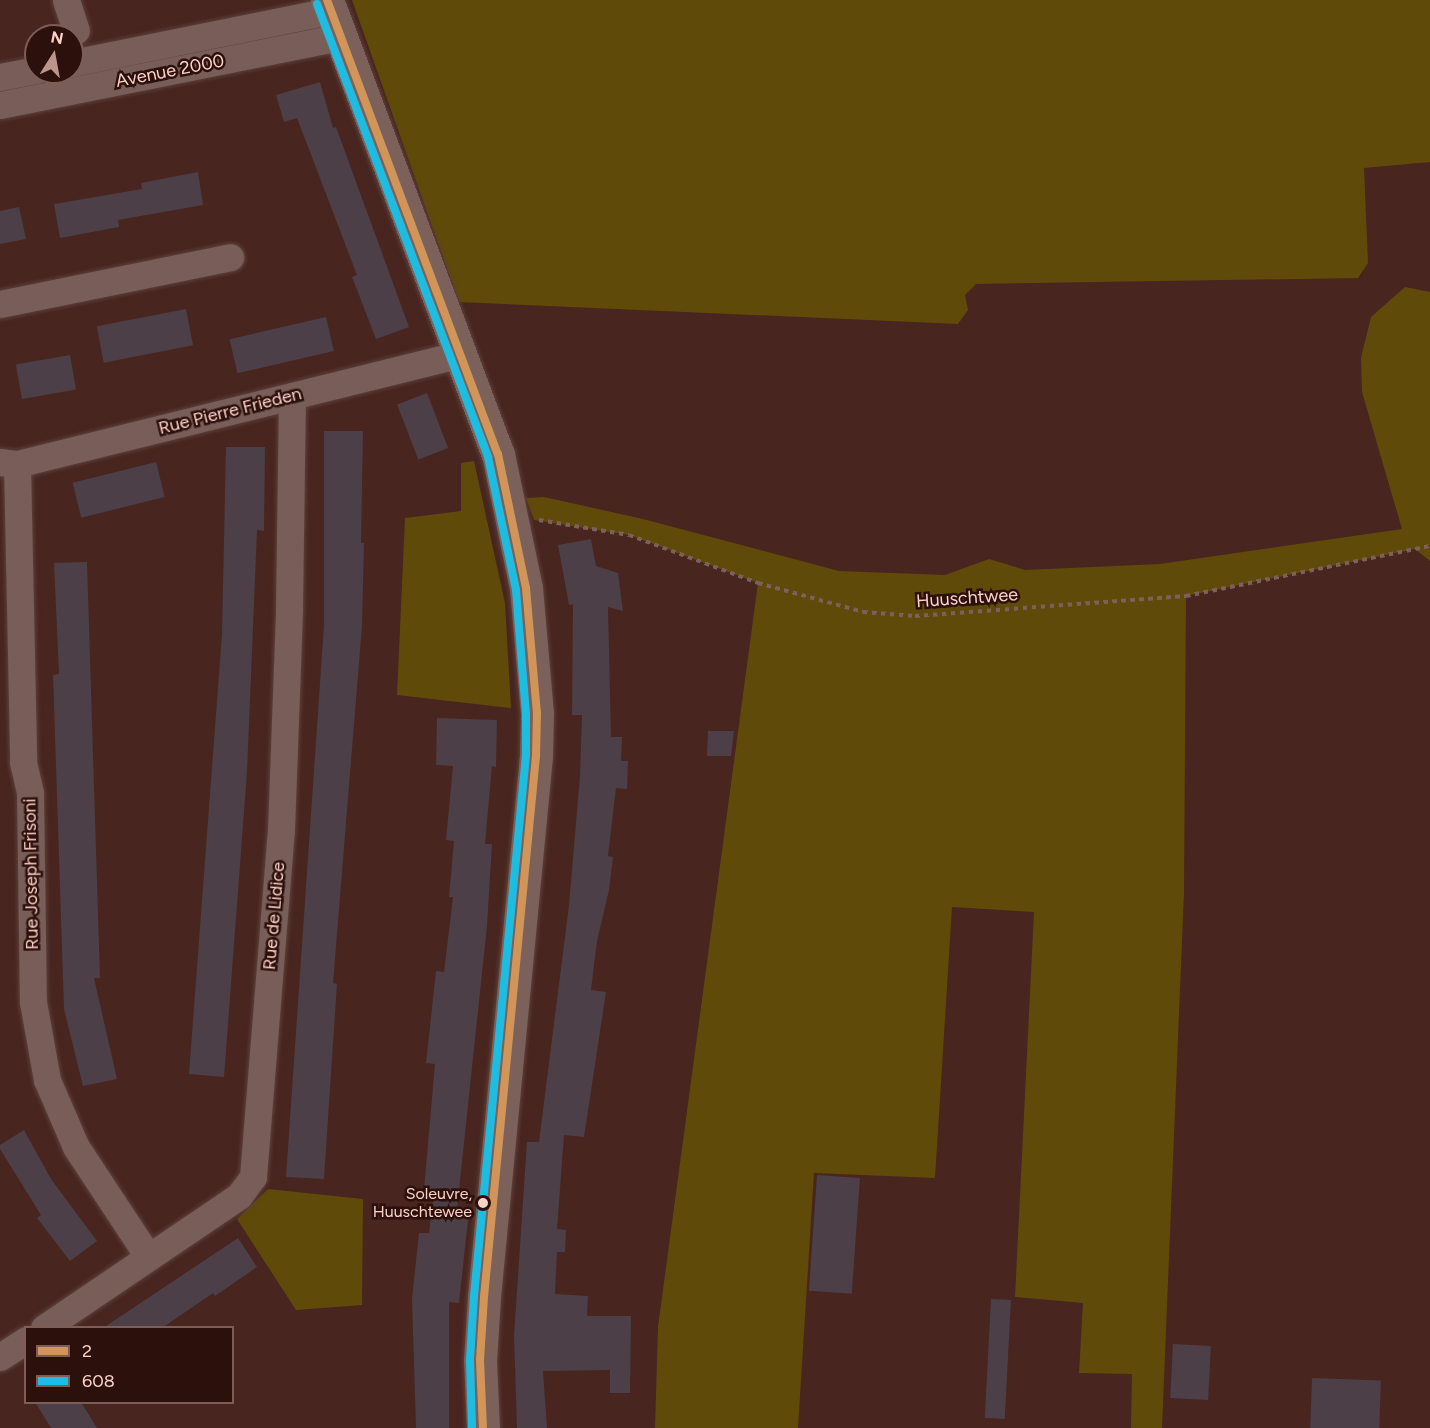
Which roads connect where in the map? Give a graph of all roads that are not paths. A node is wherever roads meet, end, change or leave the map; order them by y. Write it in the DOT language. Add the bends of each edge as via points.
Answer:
graph roads {
  1 [pos="66,0"];
  2 [pos="333,16"];
  3 [pos="74,24"];
  4 [pos="84,61"];
  5 [pos="24,72"];
  6 [pos="0,77"];
  7 [pos="0,105"];
  8 [pos="230,257"];
  9 [pos="0,304"];
  10 [pos="460,354"];
  11 [pos="292,396"];
  12 [pos="8,463"];
  13 [pos="148,1256"];
  14 [pos="47,1326"];
  15 [pos="24,1341"];
  16 [pos="0,1358"];
  17 [pos="483,1428"];
  1 -- 3 [label="street"];
  2 -- 4 [label="street, Avenue 2000"];
  2 -- 7 [label="street, Avenue 2000"];
  2 -- 10 [label="main road"];
  5 -- 6 [label="street"];
  8 -- 9 [label="street"];
  10 -- 11 [label="street, Rue Pierre Frieden"];
  10 -- 17 [label="main road" via="498,454 515,522 528,607 536,756 484,1297 480,1360"];
  11 -- 12 [label="street, Rue Pierre Frieden"];
  11 -- 13 [label="street, Rue de Lidice" via="281,830 253,1177 239,1196"];
  12 -- 13 [label="street, Rue Joseph Frisoni" via="23,762 30,793 33,1002 47,1080 76,1147"];
  13 -- 14 [label="street, Rue de Lidice"];
  15 -- 16 [label="street"];
}
